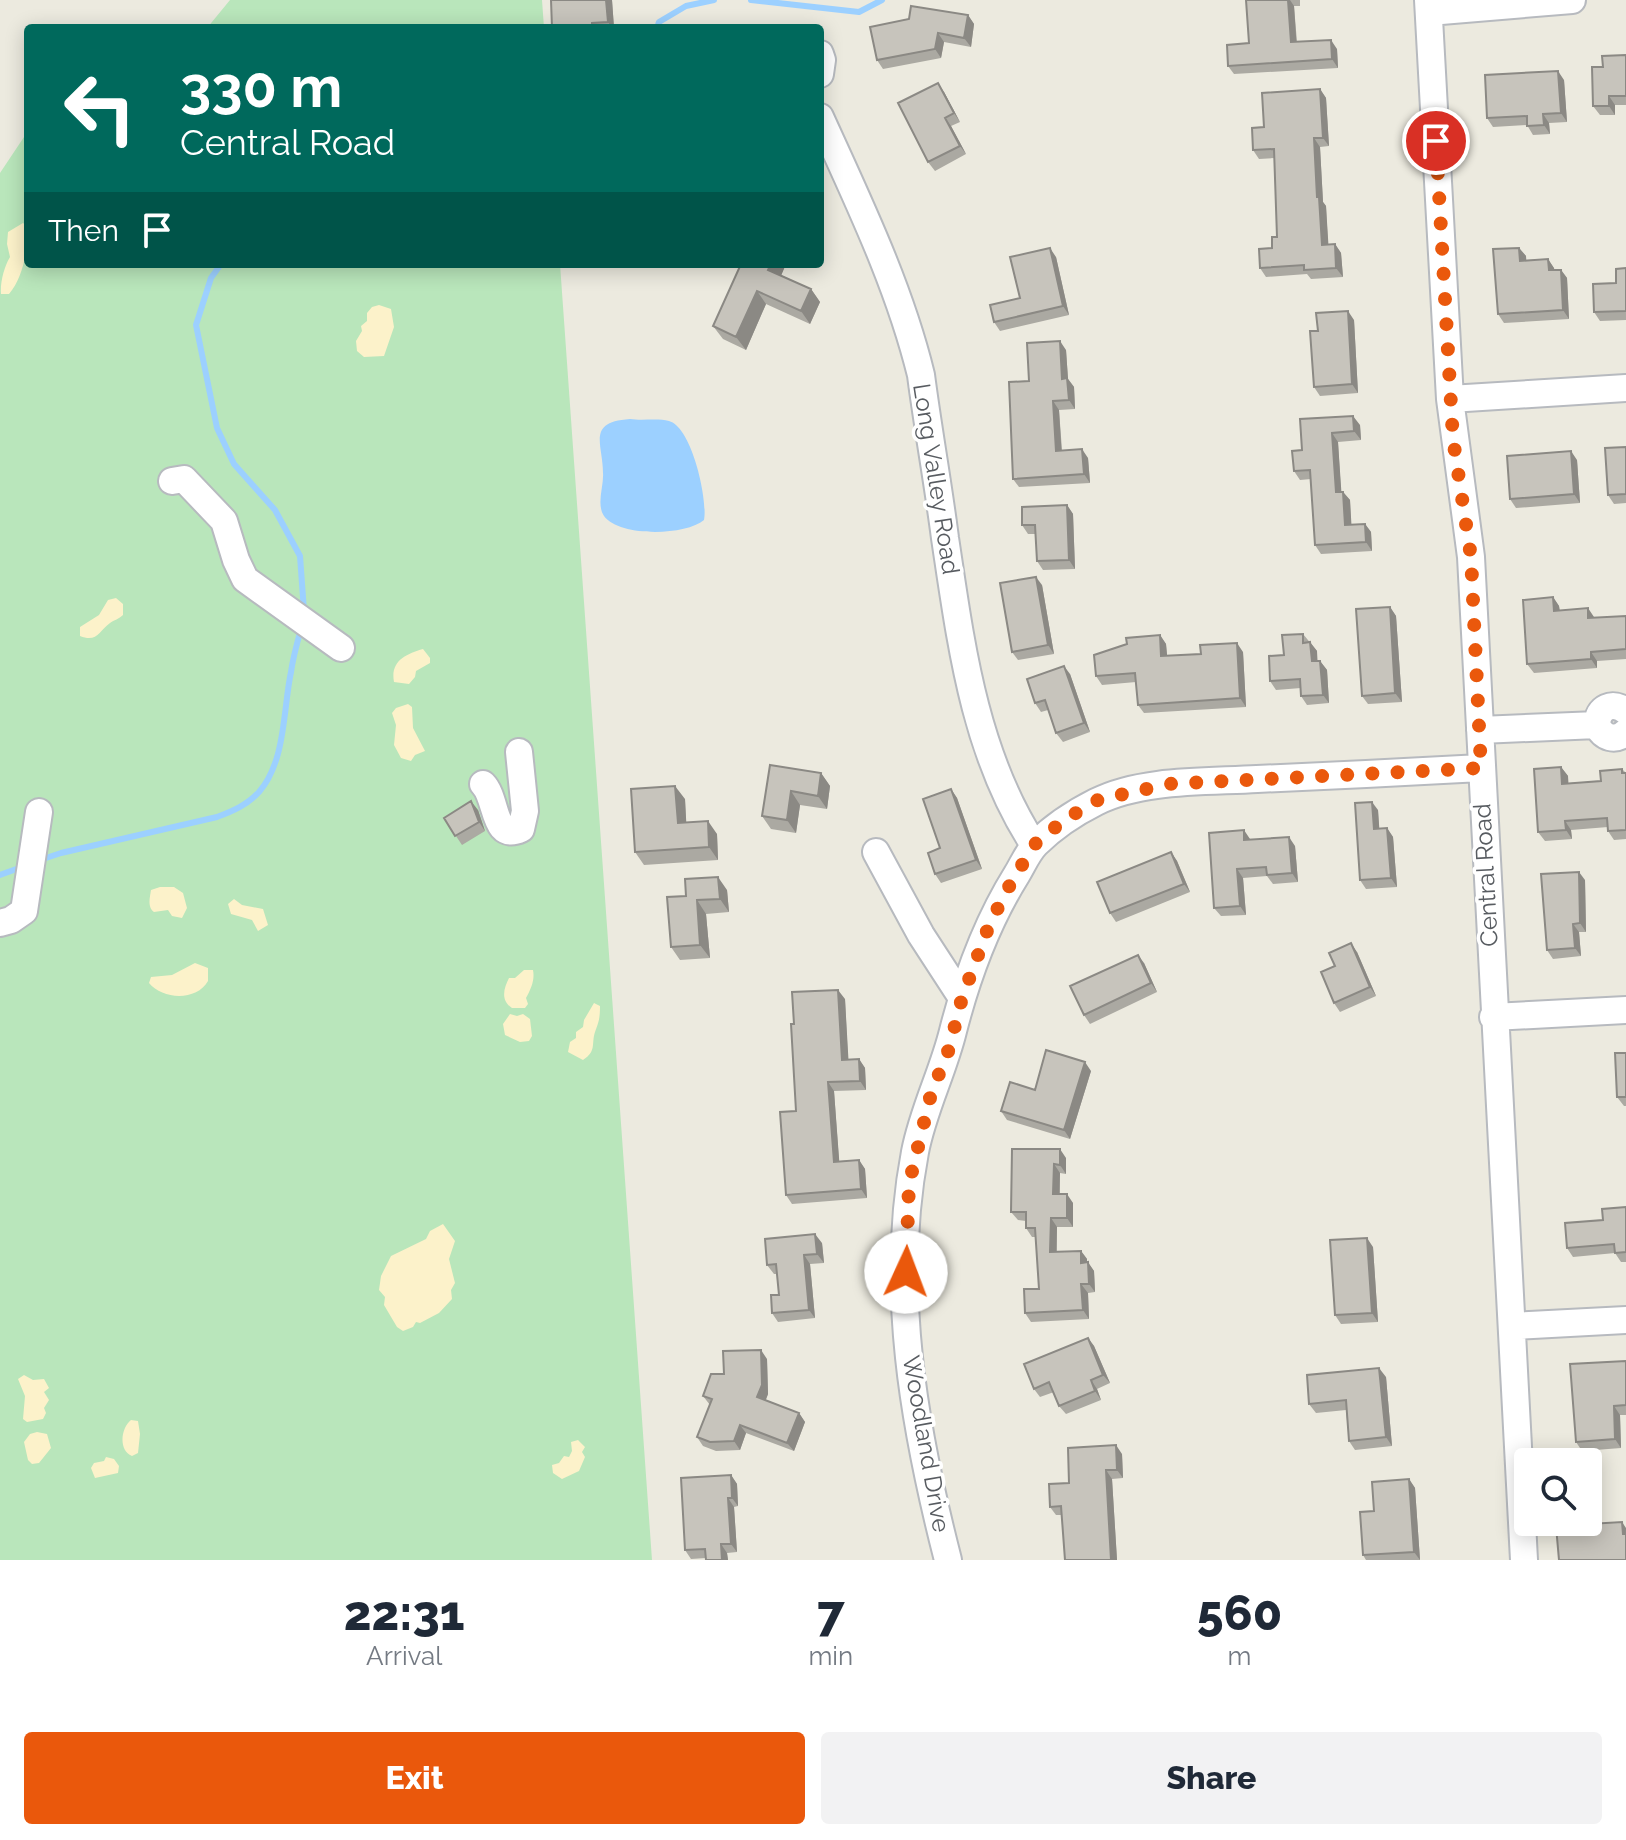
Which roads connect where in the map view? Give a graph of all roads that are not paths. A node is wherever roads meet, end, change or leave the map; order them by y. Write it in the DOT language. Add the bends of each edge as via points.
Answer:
graph roads {
  1 [pos="1572,0"];
  2 [pos="1428,6"];
  3 [pos="824,126"];
  4 [pos="1626,388"];
  5 [pos="1450,399"];
  6 [pos="172,481"];
  7 [pos="333,643"];
  8 [pos="1626,711"];
  9 [pos="1597,725"];
  10 [pos="1480,730"];
  11 [pos="1626,732"];
  12 [pos="519,752"];
  13 [pos="1481,768"];
  14 [pos="483,784"];
  15 [pos="37,824"];
  16 [pos="1034,845"];
  17 [pos="876,852"];
  18 [pos="0,923"];
  19 [pos="962,998"];
  20 [pos="1626,1010"];
  21 [pos="1493,1017"];
  22 [pos="1626,1320"];
  23 [pos="1512,1326"];
  24 [pos="948,1560"];
  25 [pos="1524,1560"];
  1 -- 2 [label="street"];
  2 -- 5 [label="street, Central Road"];
  3 -- 16 [label="street, Long Valley Road" via="913,344 968,683 996,769"];
  4 -- 5 [label="street"];
  5 -- 10 [label="street, Central Road" via="1471,557"];
  6 -- 7 [label="street" via="184,479 224,521 245,579"];
  8 -- 9 [label="street" via="1609,706"];
  9 -- 10 [label="street"];
  9 -- 11 [label="street" via="1609,737"];
  10 -- 13 [label="street, Central Road"];
  12 -- 14 [label="street" via="525,811 521,829 503,830"];
  13 -- 16 [label="street, Woodland Drive" via="1168,784 1098,800"];
  13 -- 21 [label="street, Central Road"];
  15 -- 18 [label="street" via="24,911"];
  16 -- 19 [label="street, Woodland Drive" via="998,907"];
  17 -- 19 [label="street"];
  19 -- 24 [label="street, Woodland Drive" via="916,1147 909,1184 905,1299 920,1437"];
  20 -- 21 [label="street"];
  21 -- 23 [label="street, Central Road"];
  22 -- 23 [label="street"];
  23 -- 25 [label="street, Central Road"];
}
